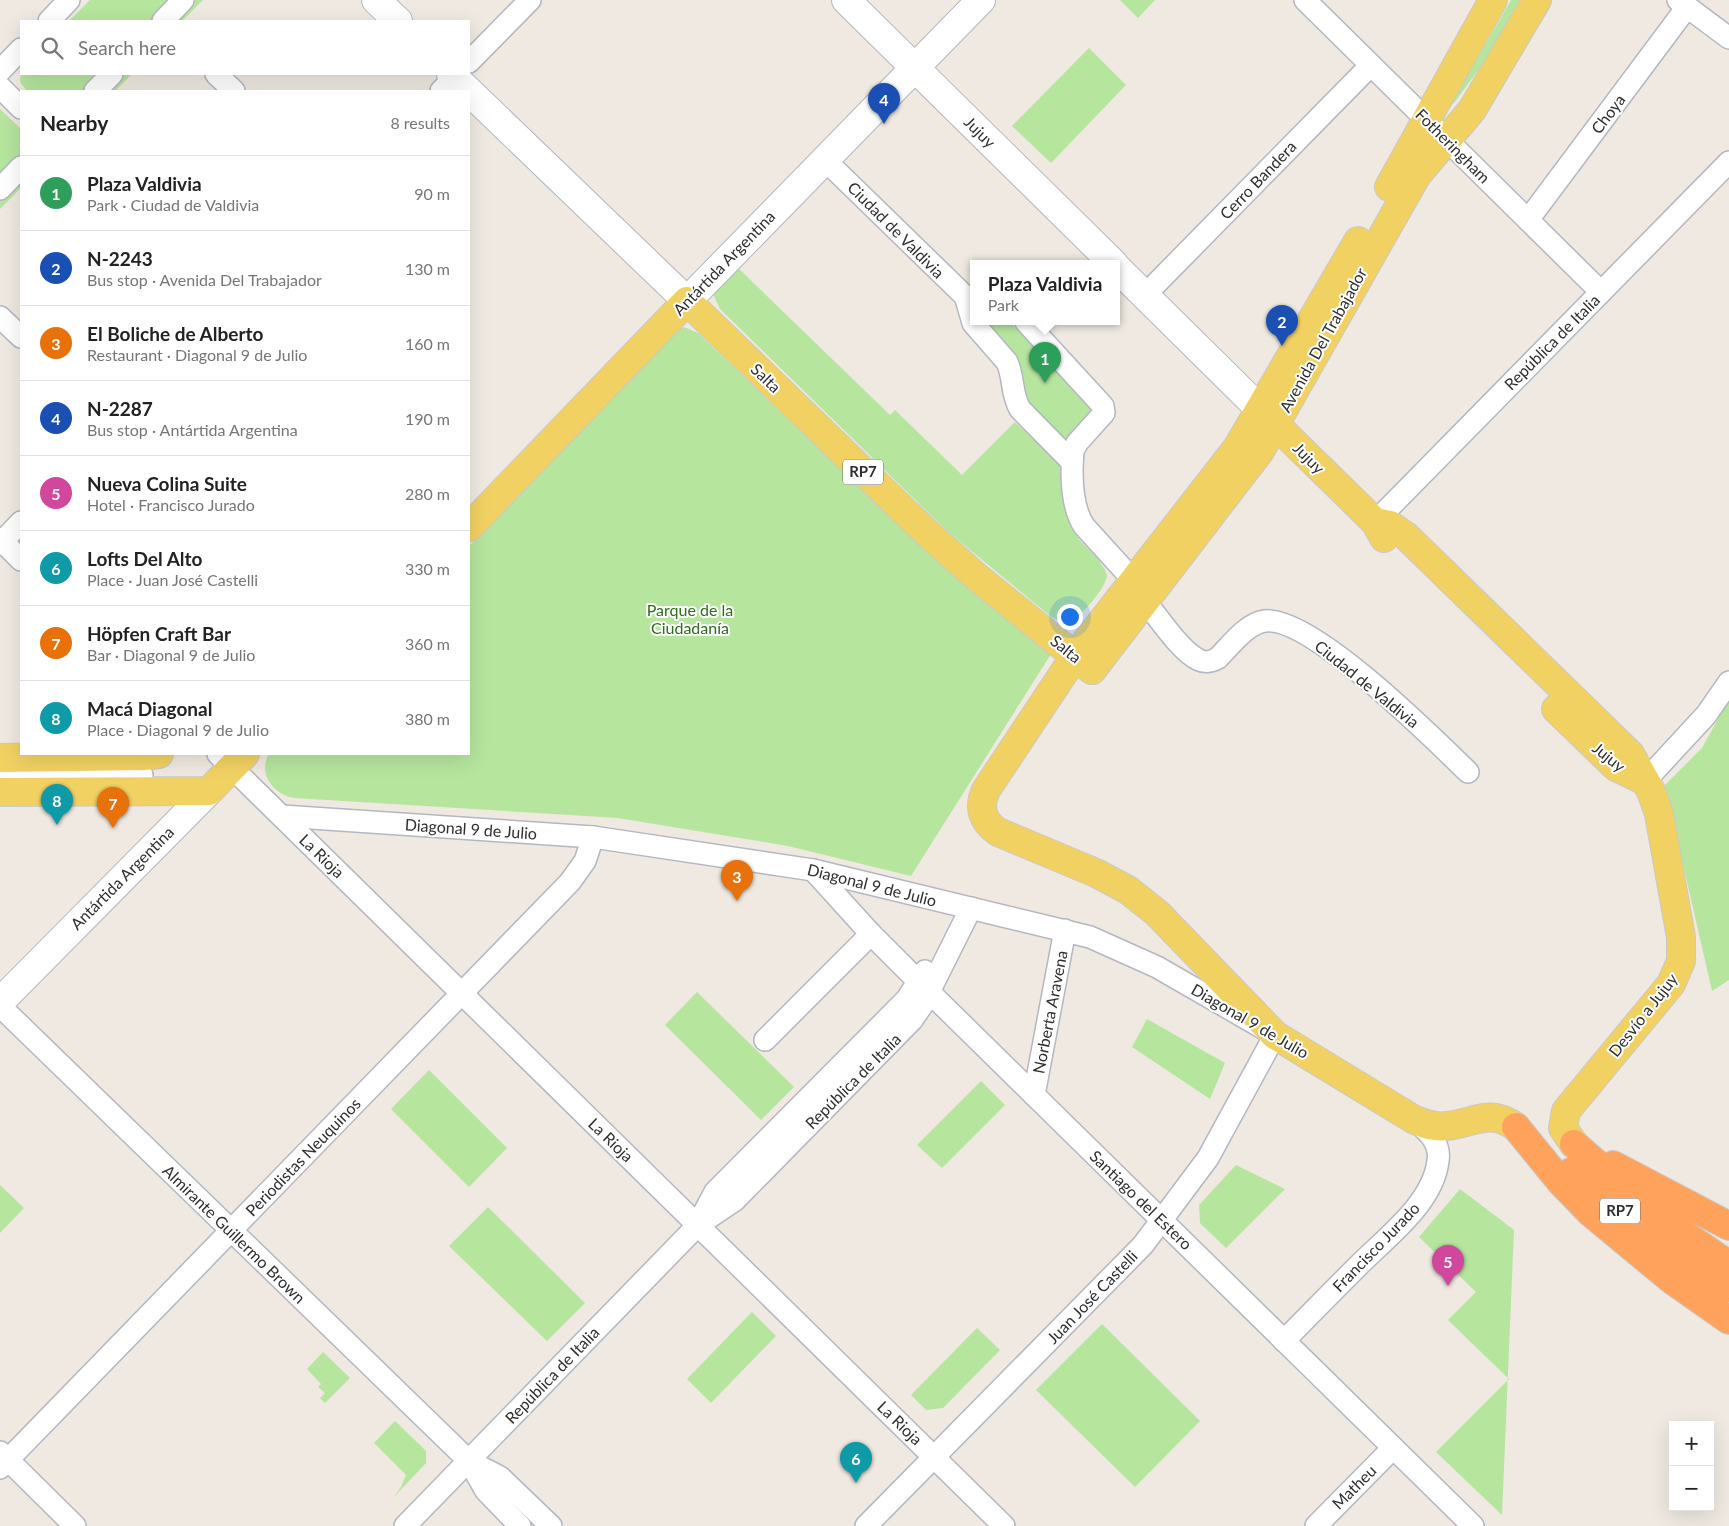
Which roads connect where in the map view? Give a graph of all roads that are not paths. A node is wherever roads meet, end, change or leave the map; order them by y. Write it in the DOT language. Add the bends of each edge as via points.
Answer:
graph roads {
  1 [pos="69,0"];
  2 [pos="183,0"];
  3 [pos="376,0"];
  4 [pos="530,0"];
  5 [pos="846,0"];
  6 [pos="982,0"];
  7 [pos="1305,0"];
  8 [pos="1493,0"];
  9 [pos="1537,0"];
  10 [pos="1683,3"];
  11 [pos="50,20"];
  12 [pos="164,20"];
  13 [pos="397,20"];
  14 [pos="1729,38"];
  15 [pos="20,50"];
  16 [pos="470,61"];
  17 [pos="1371,65"];
  18 [pos="915,68"];
  19 [pos="0,71"];
  20 [pos="111,75"];
  21 [pos="217,75"];
  22 [pos="455,76"];
  23 [pos="0,87"];
  24 [pos="95,90"];
  25 [pos="233,90"];
  26 [pos="469,90"];
  27 [pos="470,91"];
  28 [pos="20,107"];
  29 [pos="1427,121"];
  30 [pos="1446,140"];
  31 [pos="825,160"];
  32 [pos="1729,162"];
  33 [pos="20,168"];
  34 [pos="0,188"];
  35 [pos="1528,220"];
  36 [pos="1109,260"];
  37 [pos="1120,271"];
  38 [pos="1601,292"];
  39 [pos="1145,295"];
  40 [pos="687,301"];
  41 [pos="970,302"];
  42 [pos="0,317"];
  43 [pos="975,325"];
  44 [pos="1029,325"];
  45 [pos="20,336"];
  46 [pos="1268,417"];
  47 [pos="1072,462"];
  48 [pos="1375,522"];
  49 [pos="20,523"];
  50 [pos="470,526"];
  51 [pos="1,541"];
  52 [pos="20,559"];
  53 [pos="1140,591"];
  54 [pos="1084,663"];
  55 [pos="1729,682"];
  56 [pos="0,758"];
  57 [pos="231,758"];
  58 [pos="147,769"];
  59 [pos="1468,772"];
  60 [pos="0,776"];
  61 [pos="1646,781"];
  62 [pos="209,791"];
  63 [pos="0,792"];
  64 [pos="282,816"];
  65 [pos="593,837"];
  66 [pos="813,870"];
  67 [pos="964,907"];
  68 [pos="1065,930"];
  69 [pos="872,934"];
  70 [pos="924,987"];
  71 [pos="462,993"];
  72 [pos="0,1004"];
  73 [pos="1275,1035"];
  74 [pos="765,1040"];
  75 [pos="1034,1095"];
  76 [pos="1413,1119"];
  77 [pos="1516,1127"];
  78 [pos="1574,1144"];
  79 [pos="1162,1220"];
  80 [pos="698,1225"];
  81 [pos="1729,1226"];
  82 [pos="231,1231"];
  83 [pos="1729,1265"];
  84 [pos="1729,1288"];
  85 [pos="1729,1320"];
  86 [pos="1284,1341"];
  87 [pos="1393,1448"];
  88 [pos="934,1456"];
  89 [pos="3,1460"];
  90 [pos="469,1461"];
  91 [pos="76,1526"];
  92 [pos="405,1526"];
  93 [pos="520,1526"];
  94 [pos="551,1526"];
  95 [pos="866,1526"];
  96 [pos="1004,1526"];
  97 [pos="1316,1526"];
  98 [pos="1473,1526"];
  1 -- 11 [label="street"];
  2 -- 12 [label="street"];
  3 -- 13 [label="street"];
  4 -- 16 [label="street"];
  5 -- 18 [label="street, Jujuy"];
  6 -- 18 [label="street, Antártida Argentina"];
  7 -- 17 [label="street, Fotheringham"];
  8 -- 29 [label="main road, Avenida Del Trabajador"];
  9 -- 30 [label="main road, Avenida Del Trabajador" via="1482,96"];
  10 -- 14 [label="street"];
  10 -- 35 [label="street, Choya"];
  15 -- 19 [label="street"];
  17 -- 29 [label="street, Fotheringham"];
  17 -- 39 [label="street, Cerro Bandera"];
  18 -- 31 [label="street, Antártida Argentina"];
  18 -- 36 [label="street, Jujuy"];
  20 -- 24 [label="street"];
  21 -- 25 [label="street"];
  22 -- 26 [label="street, Salta"];
  23 -- 28 [label="street"];
  27 -- 40 [label="street, Salta"];
  29 -- 30 [label="street, Fotheringham"];
  29 -- 46 [label="main road, Avenida Del Trabajador"];
  30 -- 35 [label="street, Fotheringham"];
  30 -- 46 [label="main road, Avenida Del Trabajador" via="1410,186"];
  31 -- 40 [label="street, Antártida Argentina"];
  31 -- 41 [label="street, Ciudad de Valdivia"];
  32 -- 38 [label="street, República de Italia"];
  33 -- 34 [label="street"];
  35 -- 38 [label="street, Fotheringham"];
  37 -- 39 [label="street, Jujuy"];
  38 -- 48 [label="street, República de Italia"];
  39 -- 46 [label="street, Jujuy"];
  40 -- 50 [label="main road, Antártida Argentina"];
  40 -- 54 [label="main road, Salta / RP7" via="927,533"];
  42 -- 45 [label="street"];
  43 -- 47 [label="street, Ciudad de Valdivia" via="1011,369 1020,409"];
  44 -- 47 [label="street, Ciudad de Valdivia" via="1103,406 1104,413 1077,443"];
  46 -- 48 [label="main road, Jujuy"];
  46 -- 53 [label="main road, Avenida Del Trabajador" via="1222,468"];
  47 -- 53 [label="street, Ciudad de Valdivia" via="1078,518"];
  48 -- 61 [label="main road, Jujuy" via="1390,525 1406,536 1630,754"];
  49 -- 51 [label="street"];
  51 -- 52 [label="street"];
  53 -- 54 [label="main road, Avenida Del Trabajador"];
  53 -- 59 [label="street, Ciudad de Valdivia" via="1186,650 1201,661 1210,662 1218,658 1255,624 1278,622 1294,628 1360,674"];
  54 -- 73 [label="main road, Avenida Del Trabajador" via="986,790 981,804 982,813 998,832 1112,881 1143,901"];
  55 -- 61 [label="street" via="1706,715"];
  56 -- 58 [label="main road"];
  57 -- 62 [label="main road, Antártida Argentina"];
  57 -- 64 [label="street, La Rioja"];
  58 -- 60 [label="street"];
  58 -- 62 [label="main road"];
  58 -- 63 [label="main road"];
  61 -- 78 [label="main road, Desvío a Jujuy" via="1662,825 1682,937 1681,961 1671,984 1566,1111 1563,1128"];
  62 -- 72 [label="street, Antártida Argentina"];
  64 -- 65 [label="street, Diagonal 9 de Julio"];
  64 -- 71 [label="street, La Rioja"];
  65 -- 66 [label="street, Diagonal 9 de Julio"];
  65 -- 71 [label="street, Periodistas Neuquinos" via="577,873"];
  66 -- 67 [label="street, Diagonal 9 de Julio"];
  66 -- 69 [label="street, Santiago del Estero"];
  67 -- 68 [label="street, Diagonal 9 de Julio"];
  67 -- 70 [label="street, República de Italia"];
  68 -- 73 [label="street, Diagonal 9 de Julio" via="1112,946 1150,964"];
  68 -- 75 [label="street, Norberta Aravena"];
  69 -- 70 [label="street, Santiago del Estero"];
  69 -- 74 [label="street"];
  70 -- 75 [label="street, Santiago del Estero"];
  70 -- 80 [label="street, República de Italia" via="912,1020 735,1200"];
  71 -- 80 [label="street, La Rioja"];
  71 -- 82 [label="street, Periodistas Neuquinos"];
  72 -- 82 [label="street, Almirante Guillermo Brown"];
  73 -- 76 [label="main road, Diagonal 9 de Julio"];
  73 -- 79 [label="street, Juan José Castelli" via="1208,1158"];
  75 -- 79 [label="street, Santiago del Estero"];
  76 -- 77 [label="main road, Diagonal 9 de Julio" via="1430,1126 1446,1126 1492,1117 1501,1118"];
  76 -- 86 [label="street, Francisco Jurado" via="1433,1138 1438,1148 1438,1166 1430,1185 1409,1214"];
  77 -- 84 [label="highway, RP7" via="1668,1248"];
  77 -- 85 [label="highway" via="1560,1182 1591,1213 1672,1280"];
  78 -- 81 [label="highway"];
  78 -- 83 [label="highway, RP7" via="1652,1212"];
  79 -- 86 [label="street, Santiago del Estero"];
  79 -- 88 [label="street, Juan José Castelli" via="1131,1258"];
  80 -- 88 [label="street, La Rioja"];
  80 -- 90 [label="street, República de Italia"];
  82 -- 89 [label="street, Periodistas Neuquinos"];
  82 -- 90 [label="street, Almirante Guillermo Brown"];
  86 -- 87 [label="street, Santiago del Estero"];
  87 -- 97 [label="street, Matheu"];
  87 -- 98 [label="street, Santiago del Estero"];
  88 -- 95 [label="street, Juan José Castelli"];
  88 -- 96 [label="street, La Rioja"];
  89 -- 91 [label="street"];
  90 -- 92 [label="street, República de Italia"];
  90 -- 93 [label="street, Almirante Guillermo Brown" via="486,1492"];
  90 -- 94 [label="street, Almirante Guillermo Brown" via="500,1477"];
}
